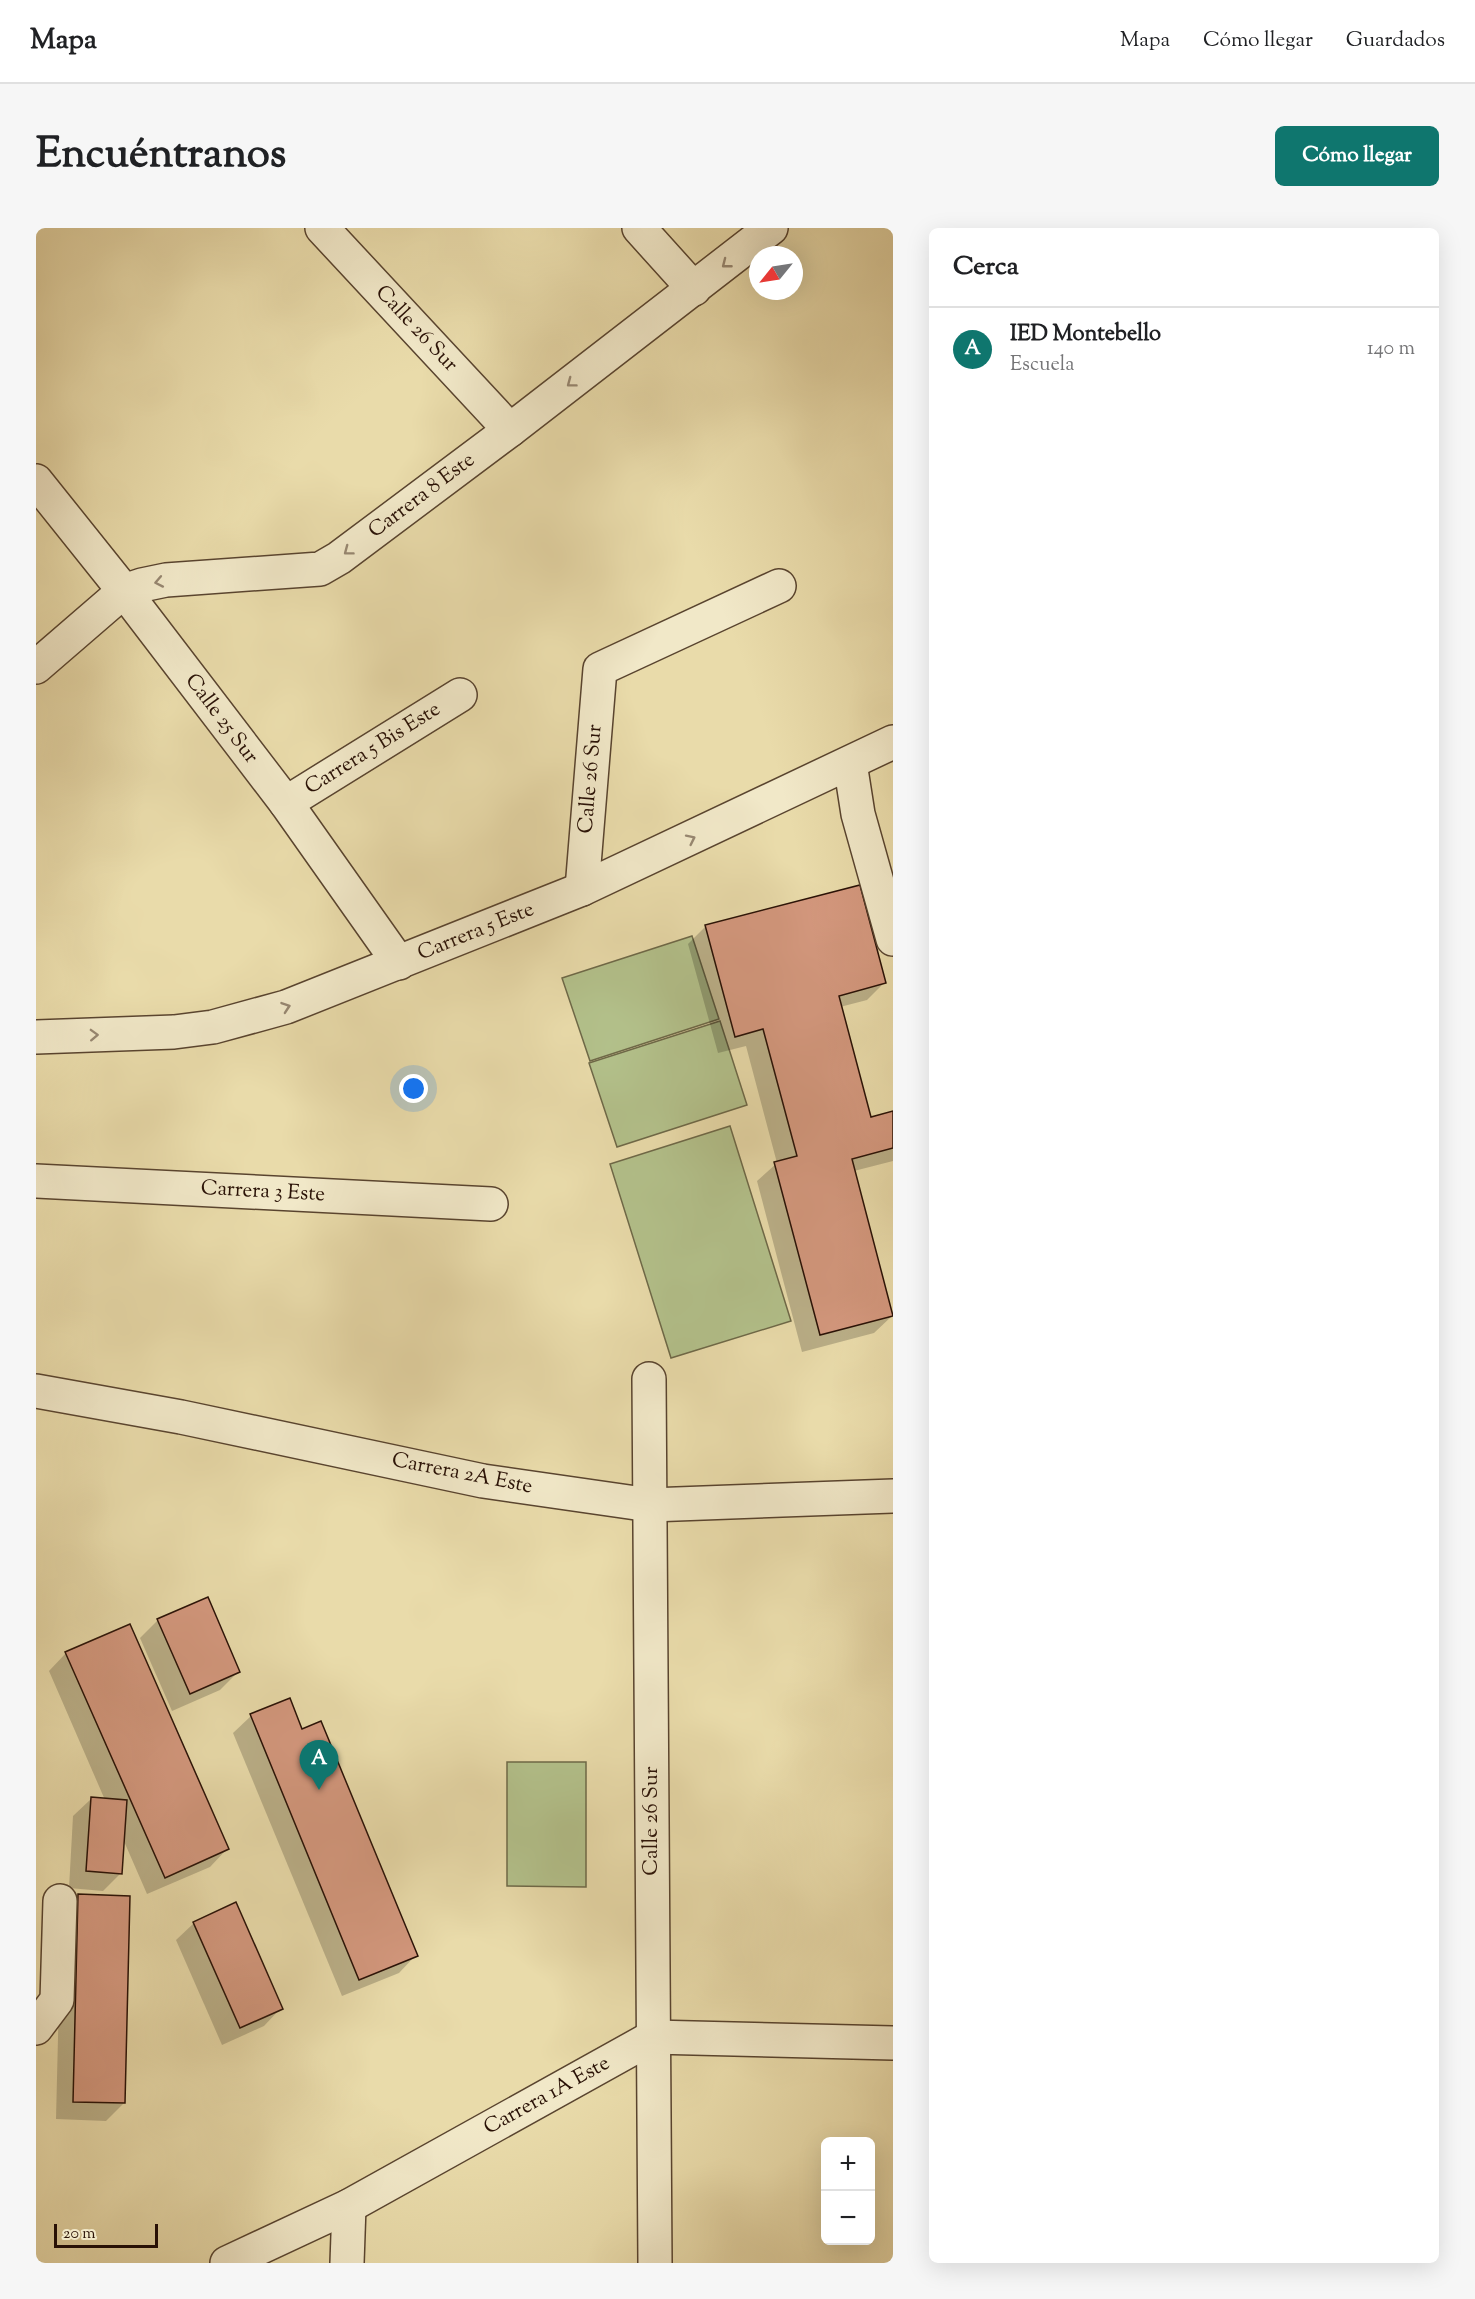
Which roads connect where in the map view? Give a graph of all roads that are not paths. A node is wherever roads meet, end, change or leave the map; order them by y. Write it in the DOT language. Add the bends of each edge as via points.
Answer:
graph roads {
  1 [pos="322,228"];
  2 [pos="639,228"];
  3 [pos="771,228"];
  4 [pos="694,289"];
  5 [pos="510,430"];
  6 [pos="36,481"];
  7 [pos="779,586"];
  8 [pos="124,591"];
  9 [pos="36,667"];
  10 [pos="460,695"];
  11 [pos="893,742"];
  12 [pos="850,763"];
  13 [pos="286,803"];
  14 [pos="582,889"];
  15 [pos="893,939"];
  16 [pos="399,963"];
  17 [pos="36,1037"];
  18 [pos="36,1181"];
  19 [pos="491,1204"];
  20 [pos="649,1379"];
  21 [pos="36,1391"];
  22 [pos="893,1496"];
  23 [pos="650,1505"];
  24 [pos="60,1901"];
  25 [pos="36,2028"];
  26 [pos="653,2037"];
  27 [pos="893,2043"];
  28 [pos="349,2206"];
  29 [pos="227,2263"];
  30 [pos="347,2263"];
  31 [pos="655,2263"];
  1 -- 5 [label="street, Calle 26 Sur"];
  2 -- 4 [label="street"];
  3 -- 4 [label="street, Carrera 8 Este, one-way"];
  4 -- 5 [label="street, Carrera 8 Este, one-way"];
  5 -- 8 [label="street, Carrera 8 Este, one-way" via="339,558 320,568 166,580"];
  6 -- 8 [label="street, Calle 25 Sur"];
  7 -- 14 [label="street, Calle 26 Sur" via="600,669"];
  8 -- 9 [label="street, Carrera 8 Este"];
  8 -- 13 [label="street, Calle 25 Sur"];
  10 -- 13 [label="street, Carrera 5 Bis Este"];
  11 -- 12 [label="street, Carrera 5 Este"];
  14 -- 12 [label="street, Carrera 5 Este, one-way"];
  12 -- 15 [label="street" via="858,813"];
  13 -- 16 [label="street, Calle 25 Sur"];
  14 -- 16 [label="street, Carrera 5 Este"];
  17 -- 16 [label="street, Carrera 5 Este, one-way" via="213,1028 286,1007"];
  18 -- 19 [label="street, Carrera 3 Este"];
  20 -- 23 [label="street, Calle 26 Sur"];
  21 -- 23 [label="street, Carrera 2A Este" via="181,1417 483,1481"];
  22 -- 23 [label="street, Carrera 2A Este"];
  23 -- 26 [label="street, Calle 26 Sur"];
  24 -- 25 [label="street" via="57,2000"];
  26 -- 27 [label="street"];
  26 -- 28 [label="street, Carrera 1A Este"];
  26 -- 31 [label="street, Calle 26 Sur"];
  28 -- 29 [label="street, Carrera 1A Este"];
  28 -- 30 [label="street"];
}
